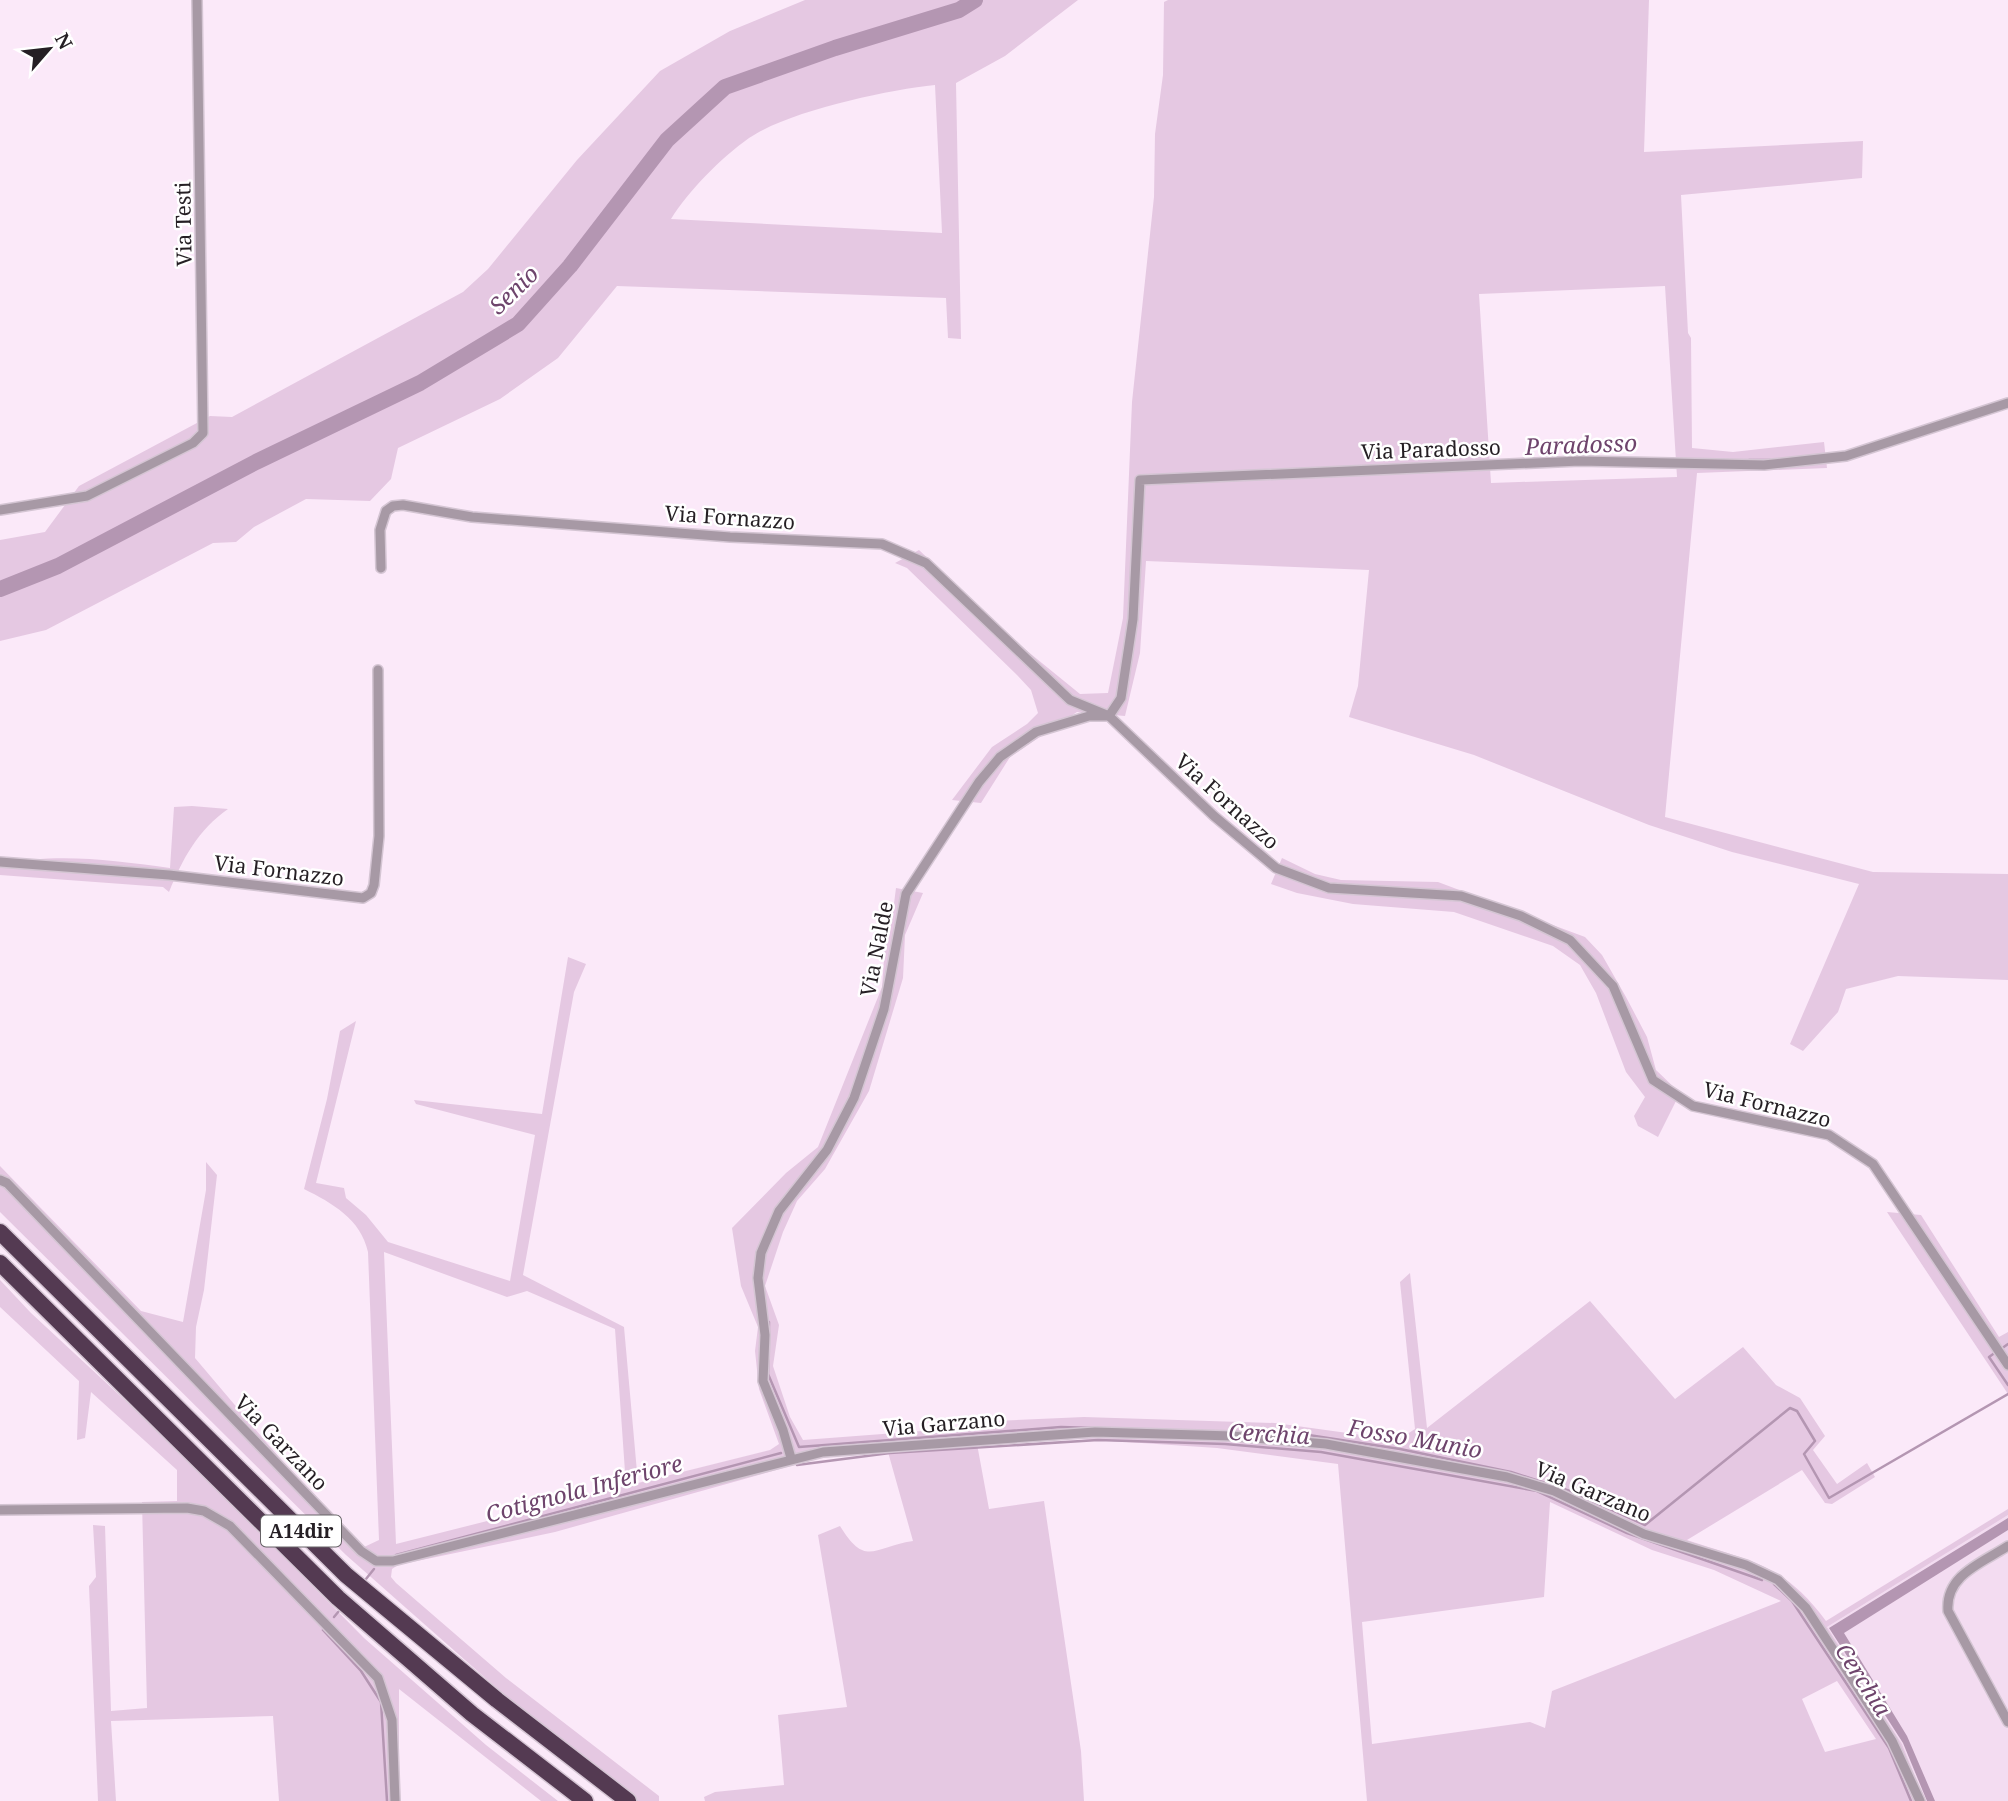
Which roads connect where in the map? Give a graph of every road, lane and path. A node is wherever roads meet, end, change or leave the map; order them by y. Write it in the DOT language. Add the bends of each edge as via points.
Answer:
graph roads {
  1 [pos="197,0"];
  2 [pos="2008,403"];
  3 [pos="0,510"];
  4 [pos="381,568"];
  5 [pos="378,670"];
  6 [pos="1109,716"];
  7 [pos="0,862"];
  8 [pos="0,1180"];
  9 [pos="0,1232"];
  10 [pos="0,1263"];
  11 [pos="2008,1365"];
  12 [pos="791,1458"];
  13 [pos="0,1510"];
  14 [pos="2008,1546"];
  15 [pos="2008,1721"];
  16 [pos="395,1801"];
  17 [pos="585,1801"];
  18 [pos="628,1801"];
  19 [pos="1920,1801"];
  1 -- 3 [label="street, Via Testi" via="203,433 194,443 87,496"];
  2 -- 6 [label="street, Via Paradosso" via="1846,456 1764,465 1580,461 1140,480 1133,619 1121,698"];
  4 -- 6 [label="street, Via Fornazzo" via="382,520 393,506 403,505 472,517 882,544 926,564 1070,700"];
  5 -- 7 [label="street, Via Fornazzo" via="379,836 374,885 363,898"];
  6 -- 11 [label="street, Via Fornazzo" via="1214,817 1276,868 1329,888 1461,896 1521,916 1570,940 1613,986 1653,1080 1693,1106 1829,1135 1873,1164"];
  6 -- 12 [label="street, Via Nalde" via="1089,716 1035,732 1000,757 906,894 884,1009 854,1098 827,1150 779,1211 761,1253 763,1381"];
  8 -- 12 [label="street, Via Garzano" via="7,1182 361,1551 376,1561 393,1561"];
  9 -- 18 [label="highway, A14dir" via="345,1575"];
  10 -- 17 [label="highway, A14dir" via="338,1598 472,1714"];
  12 -- 19 [label="street, Via Garzano" via="1096,1432 1232,1436 1326,1444 1507,1477 1555,1491 1644,1534 1746,1564 1779,1580 1806,1608 1892,1741"];
  13 -- 16 [label="street" via="187,1508 204,1511 230,1526 378,1678 392,1720"];
  14 -- 15 [label="street" via="1954,1582 1947,1601 1948,1611"];
}
